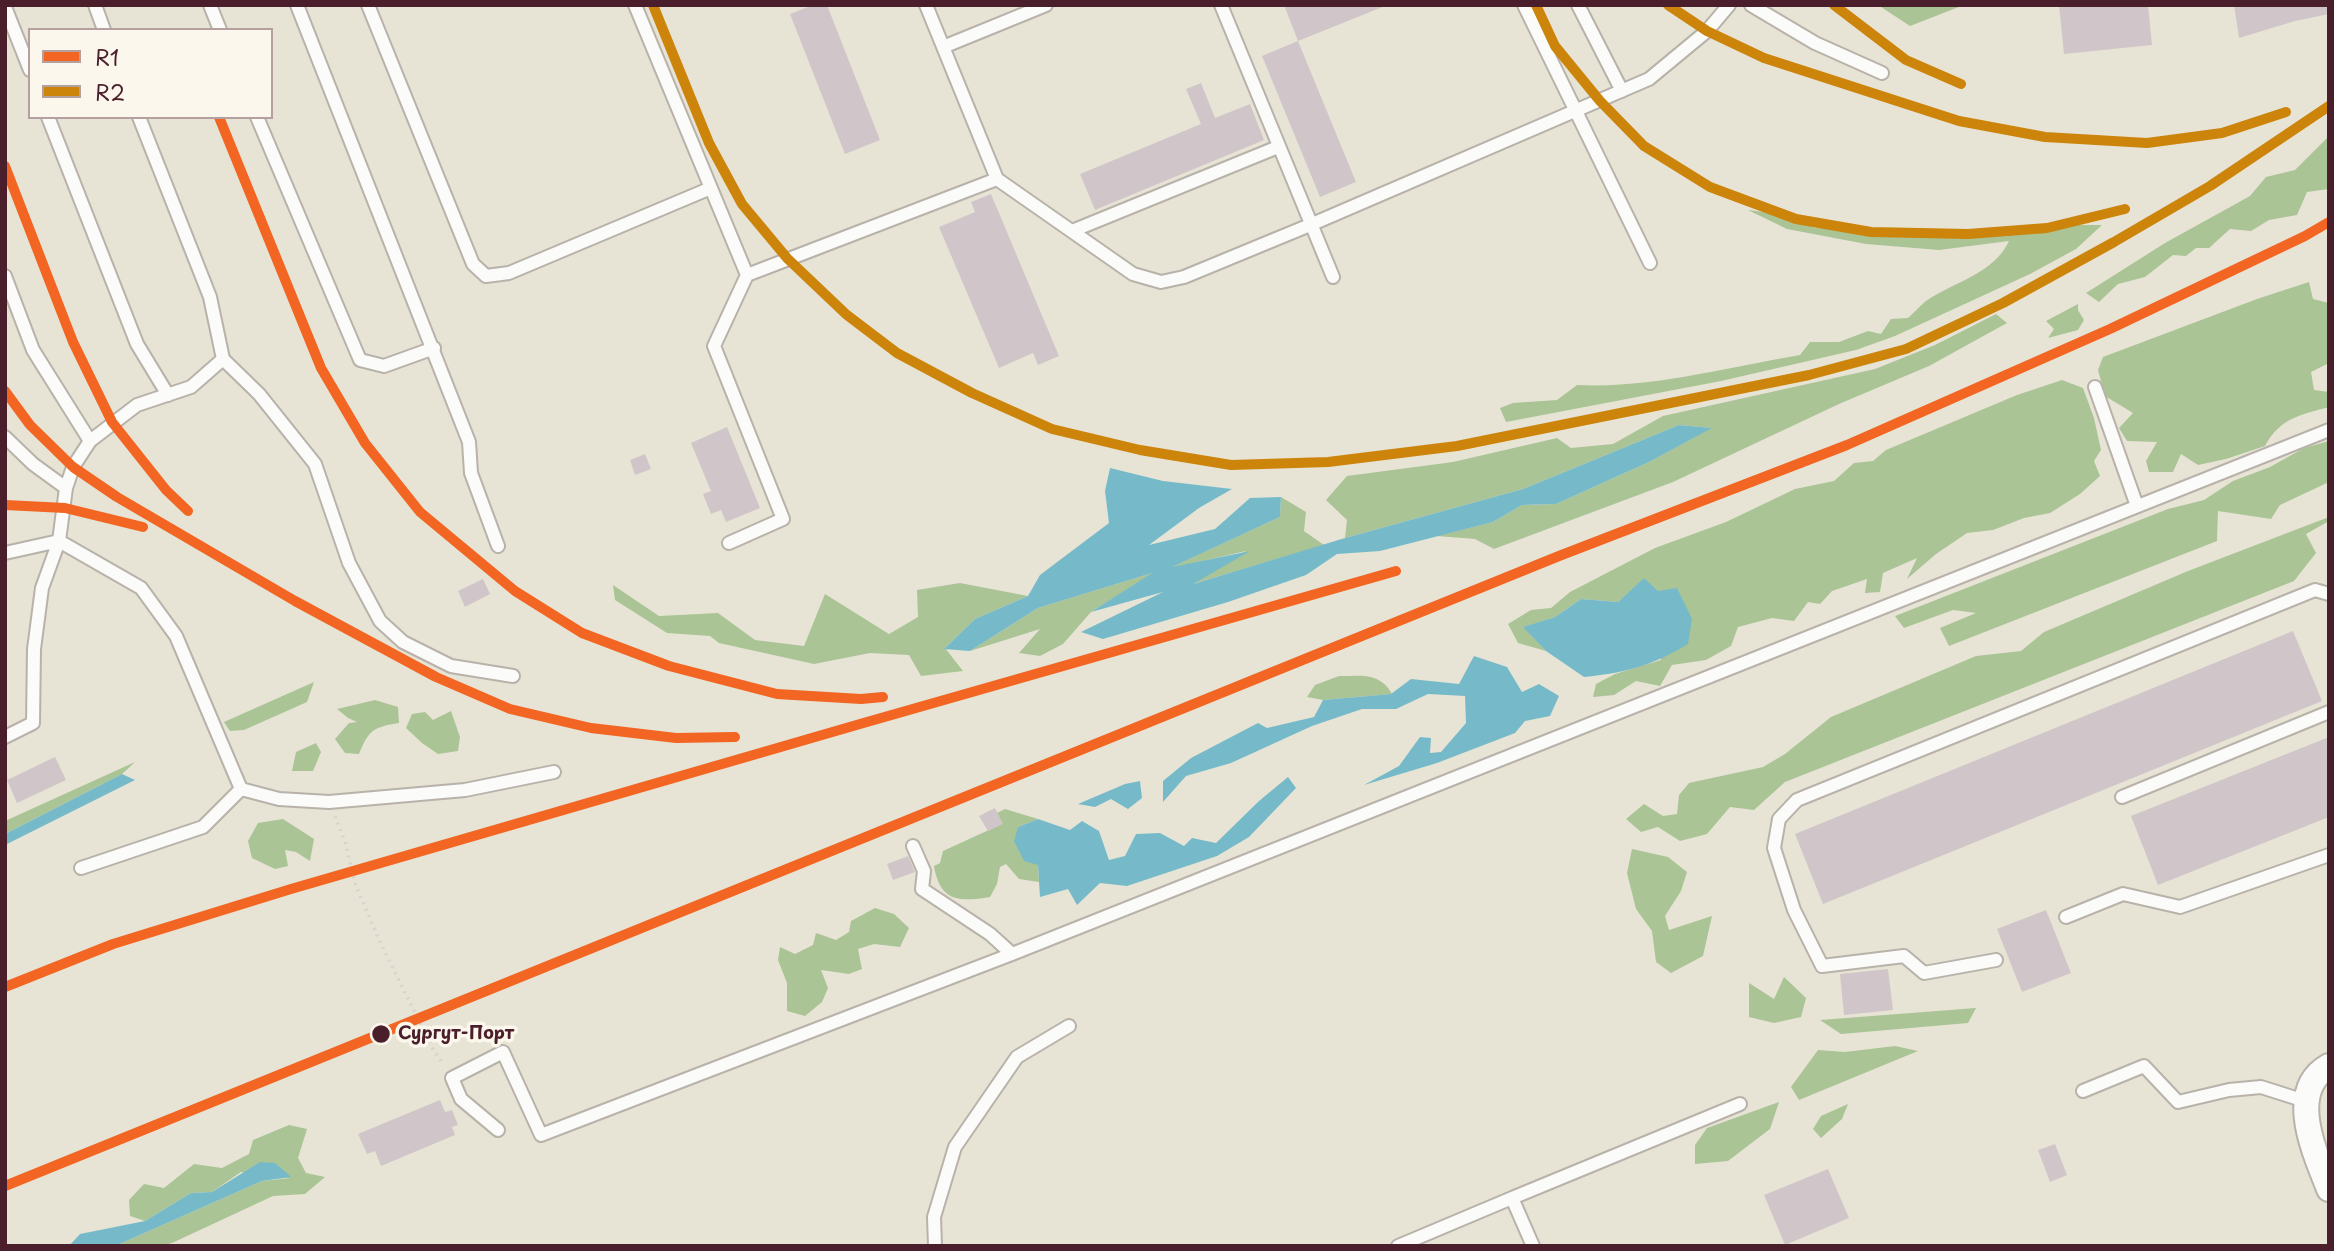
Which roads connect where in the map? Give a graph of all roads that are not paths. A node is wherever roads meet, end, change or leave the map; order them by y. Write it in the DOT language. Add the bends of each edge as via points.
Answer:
graph roads {
  1 [pos="95,5"];
  2 [pos="210,5"];
  3 [pos="297,5"];
  4 [pos="368,5"];
  5 [pos="635,5"];
  6 [pos="926,5"];
  7 [pos="1046,5"];
  8 [pos="1220,5"];
  9 [pos="1524,5"];
  10 [pos="1578,5"];
  11 [pos="1729,5"];
  12 [pos="1751,5"];
  13 [pos="5,8"];
  14 [pos="103,28"];
  15 [pos="219,28"];
  16 [pos="943,47"];
  17 [pos="28,65"];
  18 [pos="1882,73"];
  19 [pos="1622,91"];
  20 [pos="1577,111"];
  21 [pos="49,119"];
  22 [pos="140,119"];
  23 [pos="258,119"];
  24 [pos="1278,147"];
  25 [pos="998,179"];
  26 [pos="711,188"];
  27 [pos="1310,225"];
  28 [pos="1072,231"];
  29 [pos="1650,263"];
  30 [pos="747,275"];
  31 [pos="5,276"];
  32 [pos="1333,277"];
  33 [pos="434,348"];
  34 [pos="223,359"];
  35 [pos="2095,387"];
  36 [pos="168,395"];
  37 [pos="2329,430"];
  38 [pos="5,437"];
  39 [pos="90,441"];
  40 [pos="66,488"];
  41 [pos="2137,506"];
  42 [pos="59,541"];
  43 [pos="729,543"];
  44 [pos="498,546"];
  45 [pos="5,553"];
  46 [pos="2329,594"];
  47 [pos="513,676"];
  48 [pos="2329,712"];
  49 [pos="5,737"];
  50 [pos="554,772"];
  51 [pos="241,789"];
  52 [pos="2122,797"];
  53 [pos="913,846"];
  54 [pos="2329,855"];
  55 [pos="80,868"];
  56 [pos="2066,917"];
  57 [pos="1012,954"];
  58 [pos="1996,960"];
  59 [pos="1069,1026"];
  60 [pos="2329,1066"];
  61 [pos="2083,1091"];
  62 [pos="2305,1101"];
  63 [pos="1740,1104"];
  64 [pos="498,1130"];
  65 [pos="2323,1157"];
  66 [pos="2329,1189"];
  67 [pos="1512,1198"];
  68 [pos="935,1246"];
  69 [pos="1398,1246"];
  70 [pos="1533,1246"];
  1 -- 14 [label="lane"];
  2 -- 15 [label="lane"];
  3 -- 33 [label="lane"];
  4 -- 26 [label="lane" via="473,264 486,276 509,273"];
  5 -- 26 [label="lane"];
  6 -- 16 [label="lane"];
  7 -- 16 [label="lane"];
  8 -- 24 [label="lane"];
  9 -- 20 [label="lane"];
  10 -- 19 [label="lane"];
  11 -- 19 [label="lane" via="1707,31 1649,79"];
  12 -- 18 [label="lane" via="1815,43"];
  13 -- 17 [label="lane"];
  16 -- 25 [label="lane"];
  19 -- 20 [label="lane"];
  20 -- 27 [label="lane"];
  20 -- 29 [label="lane"];
  21 -- 36 [label="lane" via="137,344"];
  22 -- 34 [label="lane" via="210,297"];
  23 -- 33 [label="lane" via="360,360 384,366"];
  24 -- 27 [label="lane"];
  24 -- 28 [label="lane"];
  25 -- 28 [label="lane"];
  25 -- 30 [label="lane"];
  26 -- 30 [label="lane"];
  27 -- 28 [label="lane" via="1184,277 1161,282 1133,274"];
  27 -- 32 [label="lane"];
  30 -- 43 [label="lane" via="714,346 783,519"];
  31 -- 39 [label="lane" via="33,350"];
  33 -- 44 [label="lane" via="469,442 471,473"];
  34 -- 36 [label="lane" via="191,387"];
  34 -- 47 [label="lane" via="259,394 314,464 349,563 380,621 403,642 451,666"];
  35 -- 41 [label="lane"];
  36 -- 39 [label="lane" via="136,405"];
  37 -- 41 [label="lane"];
  38 -- 40 [label="lane"];
  39 -- 40 [label="lane"];
  40 -- 42 [label="lane"];
  41 -- 57 [label="lane"];
  42 -- 45 [label="lane"];
  42 -- 49 [label="lane" via="42,588 34,649 33,723"];
  42 -- 51 [label="lane" via="141,588 176,636"];
  46 -- 58 [label="lane" via="2315,590 1797,800 1779,819 1774,848 1794,910 1822,966 1904,956 1924,973"];
  48 -- 52 [label="lane"];
  50 -- 51 [label="lane" via="465,790 329,802 279,799"];
  51 -- 55 [label="lane" via="202,827"];
  53 -- 57 [label="lane" via="924,871 922,889"];
  54 -- 56 [label="lane" via="2180,907 2123,894"];
  57 -- 64 [label="lane" via="541,1135 503,1052 452,1078 461,1099"];
  59 -- 68 [label="lane" via="1017,1057 956,1147 934,1217"];
  60 -- 62 [label="street" via="2314,1081"];
  61 -- 62 [label="lane" via="2144,1066 2178,1102 2261,1087"];
  62 -- 65 [label="street" via="2309,1132"];
  63 -- 67 [label="lane"];
  65 -- 66 [label="street"];
  67 -- 69 [label="lane"];
  67 -- 70 [label="lane"];
}
